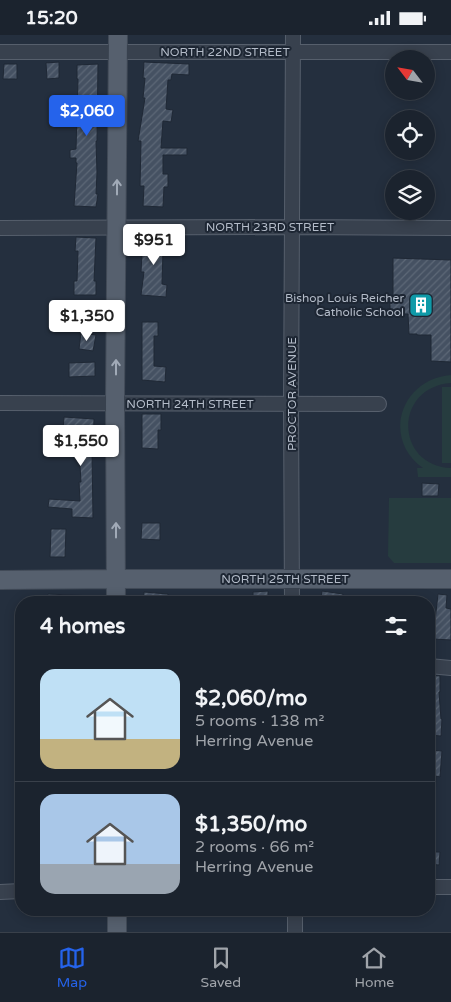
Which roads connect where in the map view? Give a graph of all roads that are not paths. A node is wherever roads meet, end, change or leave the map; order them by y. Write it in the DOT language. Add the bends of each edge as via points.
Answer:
graph roads {
  1 [pos="294,35"];
  2 [pos="118,43"];
  3 [pos="0,52"];
  4 [pos="293,52"];
  5 [pos="451,52"];
  6 [pos="116,227"];
  7 [pos="292,227"];
  8 [pos="0,228"];
  9 [pos="451,228"];
  10 [pos="0,403"];
  11 [pos="115,403"];
  12 [pos="291,404"];
  13 [pos="379,404"];
  14 [pos="116,579"];
  15 [pos="292,579"];
  16 [pos="451,579"];
  17 [pos="0,580"];
  18 [pos="116,596"];
  19 [pos="292,596"];
  20 [pos="435,667"];
  21 [pos="451,668"];
  22 [pos="435,887"];
  23 [pos="451,887"];
  24 [pos="15,891"];
  25 [pos="0,892"];
  26 [pos="117,916"];
  27 [pos="295,916"];
  28 [pos="117,932"];
  29 [pos="295,932"];
  1 -- 4 [label="street, PROCTOR AVENUE"];
  2 -- 3 [label="street, NORTH 22ND STREET"];
  2 -- 4 [label="street, NORTH 22ND STREET"];
  6 -- 2 [label="main road, one-way"];
  4 -- 5 [label="street, NORTH 22ND STREET"];
  4 -- 7 [label="street, PROCTOR AVENUE"];
  6 -- 7 [label="street, NORTH 23RD STREET"];
  6 -- 8 [label="street, NORTH 23RD STREET"];
  11 -- 6 [label="main road, one-way"];
  7 -- 9 [label="street, NORTH 23RD STREET"];
  7 -- 12 [label="street, PROCTOR AVENUE"];
  10 -- 11 [label="street, NORTH 24TH STREET"];
  11 -- 12 [label="street, NORTH 24TH STREET"];
  14 -- 11 [label="main road, one-way"];
  12 -- 13 [label="street, NORTH 24TH STREET"];
  12 -- 15 [label="street, PROCTOR AVENUE"];
  14 -- 15 [label="main road, NORTH 25TH STREET"];
  14 -- 17 [label="main road, NORTH 25TH STREET"];
  14 -- 18 [label="main road"];
  15 -- 16 [label="main road, NORTH 25TH STREET"];
  15 -- 19 [label="street, PROCTOR AVENUE"];
  20 -- 21 [label="street"];
  22 -- 23 [label="street"];
  24 -- 25 [label="street"];
  26 -- 28 [label="main road"];
  27 -- 29 [label="street"];
}
